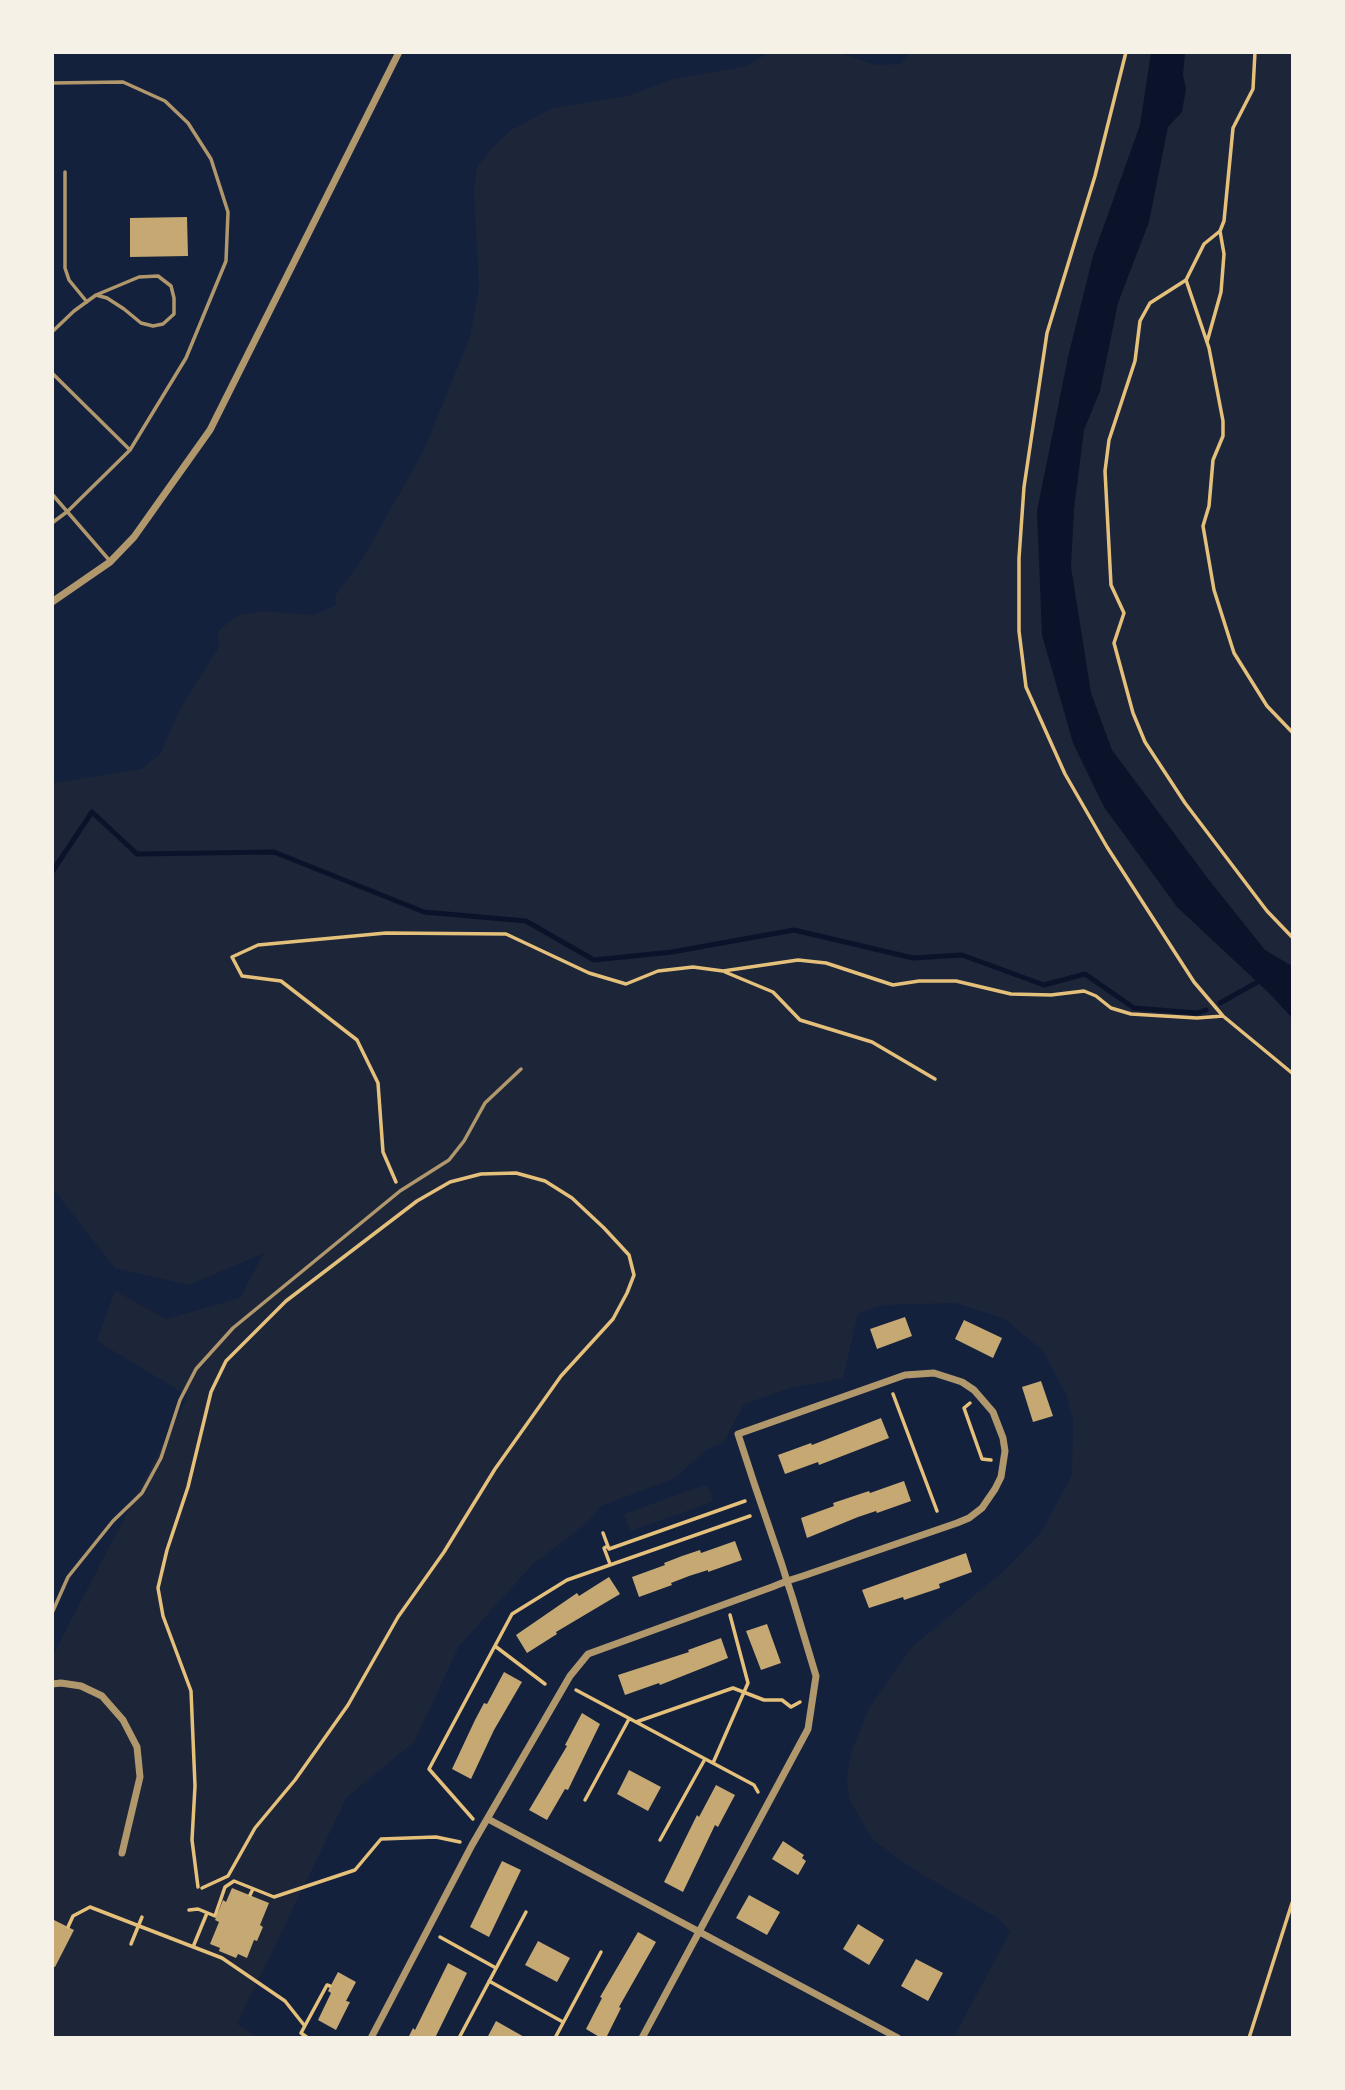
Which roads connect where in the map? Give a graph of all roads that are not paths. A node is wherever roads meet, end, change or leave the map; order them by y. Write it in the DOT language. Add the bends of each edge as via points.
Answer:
graph roads {
  1 [pos="398,52"];
  2 [pos="52,83"];
  3 [pos="65,172"];
  4 [pos="96,295"];
  5 [pos="87,302"];
  6 [pos="52,332"];
  7 [pos="52,373"];
  8 [pos="130,450"];
  9 [pos="52,494"];
  10 [pos="68,511"];
  11 [pos="52,523"];
  12 [pos="110,562"];
  13 [pos="52,603"];
  14 [pos="521,1069"];
  15 [pos="787,1581"];
  16 [pos="52,1613"];
  17 [pos="52,1684"];
  18 [pos="488,1819"];
  19 [pos="122,1853"];
  20 [pos="698,1931"];
  21 [pos="371,2038"];
  22 [pos="642,2038"];
  23 [pos="898,2038"];
  1 -- 12 [label="street" via="210,430 134,537"];
  2 -- 8 [label="lane" via="122,82 165,101 188,123 211,159 228,212 226,261 214,295 186,358"];
  3 -- 5 [label="lane" via="65,268"];
  4 -- 4 [label="lane" via="153,326 174,314 171,286 158,276 139,277"];
  4 -- 5 [label="lane"];
  5 -- 6 [label="lane"];
  7 -- 8 [label="lane"];
  8 -- 10 [label="lane"];
  9 -- 10 [label="lane"];
  10 -- 11 [label="lane"];
  10 -- 12 [label="lane"];
  12 -- 13 [label="street"];
  14 -- 16 [label="lane" via="485,1103 449,1160 400,1191 243,1319 196,1369 142,1493 68,1577"];
  15 -- 15 [label="street" via="738,1434 919,1373 948,1376 985,1400 1000,1425 1005,1451 1001,1477 988,1500 969,1518"];
  15 -- 18 [label="street" via="588,1654 569,1676"];
  15 -- 20 [label="street" via="817,1676 808,1729"];
  17 -- 19 [label="street" via="81,1686 102,1696 123,1720 137,1747 140,1777"];
  18 -- 20 [label="street"];
  18 -- 21 [label="street"];
  20 -- 22 [label="street"];
  20 -- 23 [label="street"];
}
